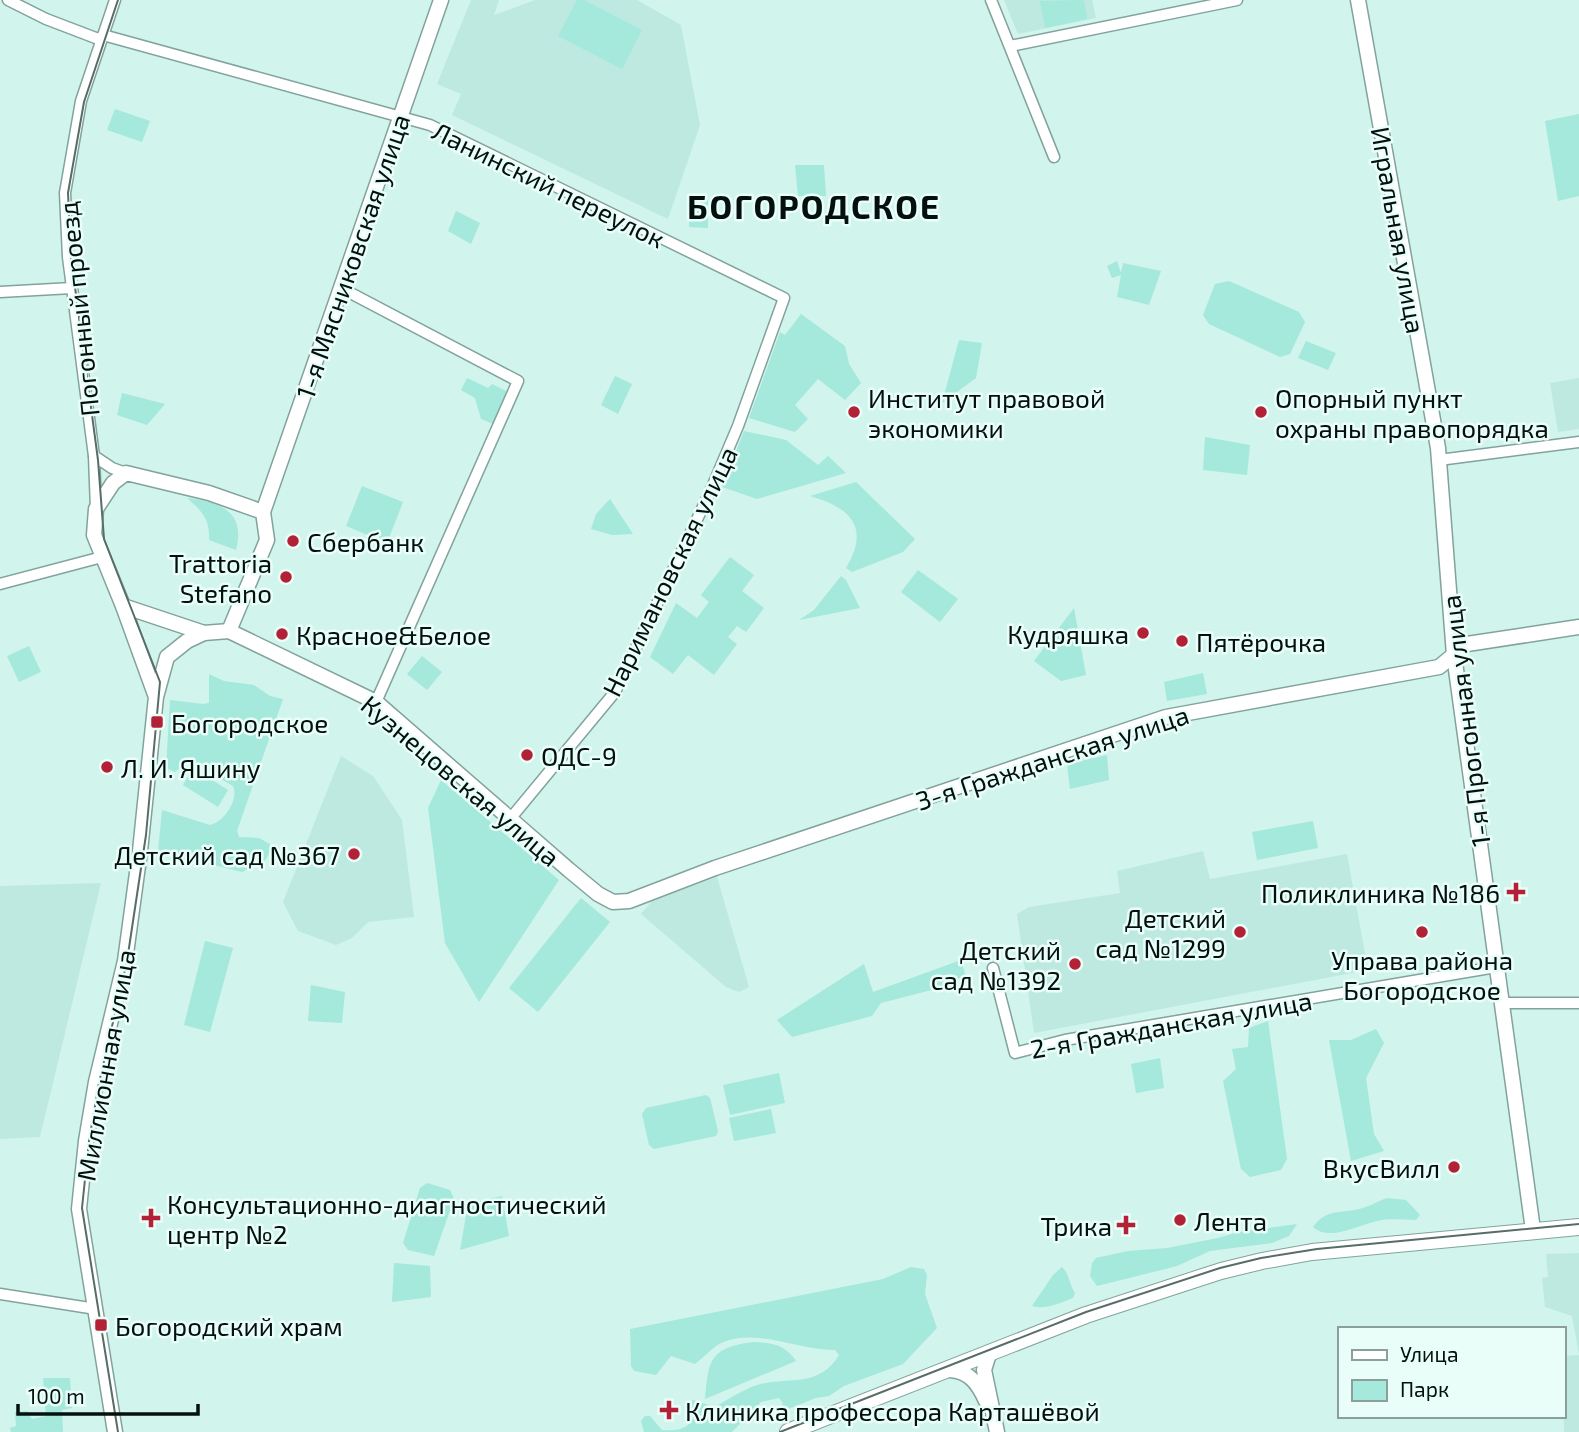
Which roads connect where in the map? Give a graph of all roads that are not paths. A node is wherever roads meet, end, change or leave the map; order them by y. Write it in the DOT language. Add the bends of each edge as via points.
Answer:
graph roads {
  1 [pos="8,0"];
  2 [pos="115,0"];
  3 [pos="441,0"];
  4 [pos="991,0"];
  5 [pos="1237,0"];
  6 [pos="1358,0"];
  7 [pos="102,38"];
  8 [pos="1010,46"];
  9 [pos="400,118"];
  10 [pos="1054,157"];
  11 [pos="72,288"];
  12 [pos="341,288"];
  13 [pos="0,292"];
  14 [pos="785,298"];
  15 [pos="1579,442"];
  16 [pos="94,456"];
  17 [pos="1440,460"];
  18 [pos="126,473"];
  19 [pos="96,509"];
  20 [pos="263,512"];
  21 [pos="102,557"];
  22 [pos="0,583"];
  23 [pos="123,606"];
  24 [pos="1579,627"];
  25 [pos="229,631"];
  26 [pos="204,633"];
  27 [pos="1454,656"];
  28 [pos="156,697"];
  29 [pos="376,702"];
  30 [pos="510,819"];
  31 [pos="613,902"];
  32 [pos="1496,967"];
  33 [pos="993,968"];
  34 [pos="1501,1003"];
  35 [pos="1579,1003"];
  36 [pos="1579,1227"];
  37 [pos="1533,1230"];
  38 [pos="0,1294"];
  39 [pos="96,1309"];
  40 [pos="989,1354"];
  41 [pos="950,1370"];
  42 [pos="996,1427"];
  43 [pos="115,1432"];
  44 [pos="788,1432"];
  1 -- 7 [label="street, Ланинский переулок"];
  2 -- 7 [label="street, Погонный проезд"];
  3 -- 9 [label="street, 1-я Мясниковская улица"];
  4 -- 8 [label="street"];
  5 -- 8 [label="street"];
  6 -- 17 [label="street, Игральная улица"];
  7 -- 9 [label="street, Ланинский переулок"];
  7 -- 11 [label="street, Погонный проезд" via="81,101 65,193"];
  8 -- 10 [label="street"];
  9 -- 12 [label="street, 1-я Мясниковская улица"];
  9 -- 14 [label="street, Ланинский переулок" via="430,125"];
  11 -- 13 [label="street"];
  11 -- 16 [label="street, Погонный проезд"];
  12 -- 20 [label="street, 1-я Мясниковская улица"];
  12 -- 29 [label="street" via="518,381"];
  14 -- 30 [label="street, Наримановская улица" via="716,480 615,692"];
  15 -- 17 [label="street"];
  16 -- 18 [label="street"];
  16 -- 19 [label="street, Погонный проезд"];
  17 -- 27 [label="street, 1-я Прогонная улица"];
  18 -- 19 [label="street" via="113,483"];
  18 -- 20 [label="street"];
  19 -- 21 [label="street, Миллионная улица" via="94,536"];
  20 -- 25 [label="street" via="267,540"];
  21 -- 22 [label="street"];
  21 -- 23 [label="street, Миллионная улица"];
  23 -- 26 [label="street"];
  23 -- 28 [label="street, Миллионная улица"];
  24 -- 27 [label="street, 3-я Гражданская улица" via="1468,644"];
  25 -- 26 [label="street, Миллионная улица"];
  25 -- 29 [label="street, Кузнецовская улица"];
  26 -- 28 [label="street, Миллионная улица" via="167,657"];
  27 -- 31 [label="street, 3-я Гражданская улица" via="1439,667 1166,717 629,901"];
  27 -- 32 [label="street, 1-я Прогонная улица"];
  28 -- 39 [label="street, Миллионная улица" via="125,961 95,1084 79,1209"];
  29 -- 30 [label="street, Кузнецовская улица"];
  30 -- 31 [label="street, Кузнецовская улица"];
  32 -- 33 [label="street, 2-я Гражданская улица" via="1015,1052"];
  32 -- 34 [label="street, 1-я Прогонная улица"];
  34 -- 35 [label="street"];
  34 -- 37 [label="street, 1-я Прогонная улица"];
  36 -- 37 [label="main road"];
  37 -- 40 [label="main road" via="1262,1261 1097,1311"];
  38 -- 39 [label="street"];
  39 -- 43 [label="street, Миллионная улица"];
  40 -- 41 [label="main road"];
  40 -- 42 [label="street" via="984,1370"];
  41 -- 42 [label="street" via="969,1376 980,1388"];
  41 -- 44 [label="main road"];
}
